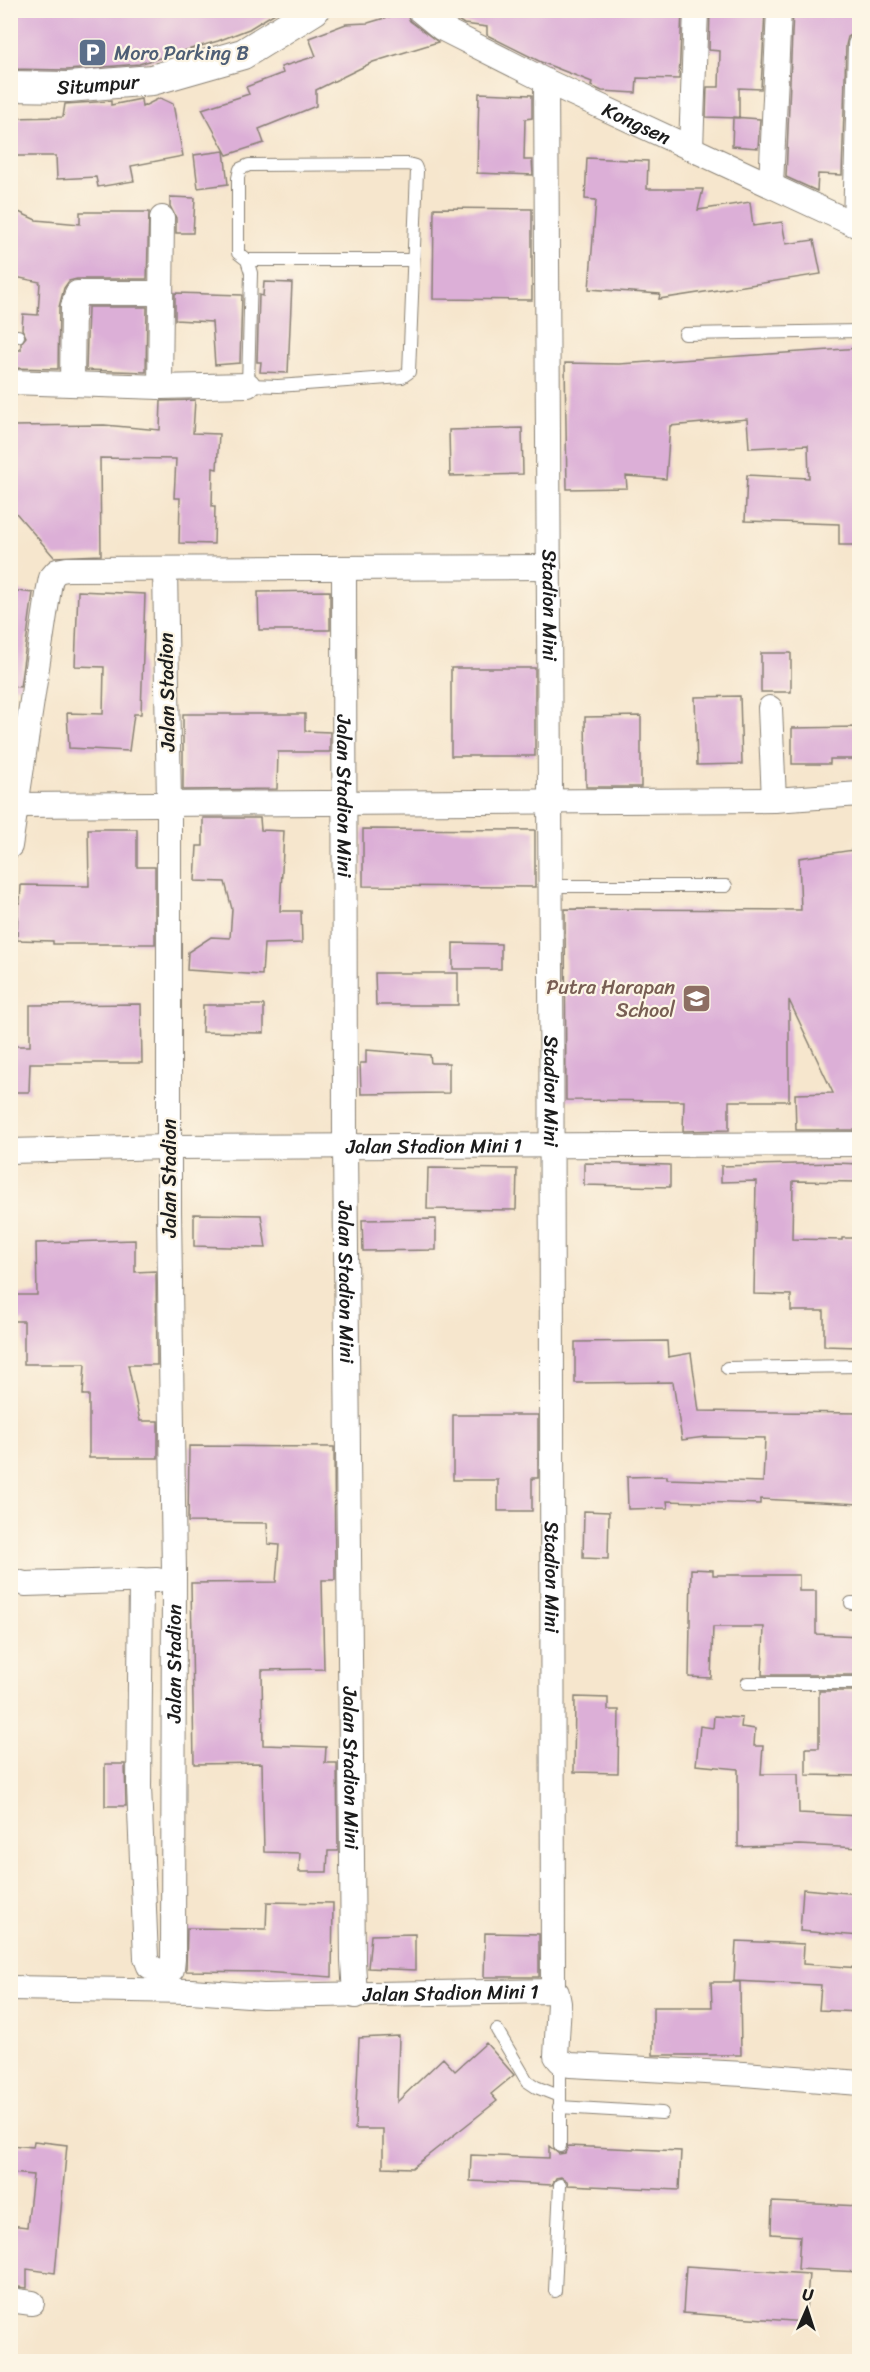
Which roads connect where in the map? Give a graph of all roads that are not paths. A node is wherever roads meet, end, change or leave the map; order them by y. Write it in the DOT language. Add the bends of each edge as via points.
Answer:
graph roads {
  1 [pos="314,10"];
  2 [pos="419,10"];
  3 [pos="696,10"];
  4 [pos="779,10"];
  5 [pos="860,45"];
  6 [pos="546,81"];
  7 [pos="10,86"];
  8 [pos="691,148"];
  9 [pos="771,185"];
  10 [pos="162,218"];
  11 [pos="857,225"];
  12 [pos="414,260"];
  13 [pos="247,261"];
  14 [pos="161,293"];
  15 [pos="860,331"];
  16 [pos="685,334"];
  17 [pos="10,382"];
  18 [pos="72,384"];
  19 [pos="248,385"];
  20 [pos="160,387"];
  21 [pos="549,567"];
  22 [pos="344,568"];
  23 [pos="165,569"];
  24 [pos="770,708"];
  25 [pos="860,794"];
  26 [pos="774,800"];
  27 [pos="552,801"];
  28 [pos="345,802"];
  29 [pos="169,803"];
  30 [pos="16,805"];
  31 [pos="10,846"];
  32 [pos="552,886"];
  33 [pos="726,886"];
  34 [pos="860,1144"];
  35 [pos="550,1145"];
  36 [pos="345,1146"];
  37 [pos="168,1147"];
  38 [pos="10,1151"];
  39 [pos="860,1366"];
  40 [pos="727,1368"];
  41 [pos="10,1580"];
  42 [pos="141,1580"];
  43 [pos="174,1580"];
  44 [pos="747,1683"];
  45 [pos="860,1683"];
  46 [pos="139,1786"];
  47 [pos="174,1786"];
  48 [pos="172,1969"];
  49 [pos="10,1988"];
  50 [pos="191,1991"];
  51 [pos="553,1991"];
  52 [pos="355,1996"];
  53 [pos="497,2030"];
  54 [pos="560,2061"];
  55 [pos="860,2083"];
  56 [pos="559,2102"];
  57 [pos="662,2113"];
  58 [pos="560,2146"];
  59 [pos="560,2185"];
  60 [pos="555,2291"];
  1 -- 7 [label="street, Situmpur" via="243,54 152,80 68,87"];
  2 -- 6 [label="street, Kongsen" via="441,28"];
  3 -- 8 [label="street"];
  4 -- 9 [label="street"];
  5 -- 11 [label="street"];
  6 -- 8 [label="street, Kongsen"];
  6 -- 21 [label="street, Stadion Mini"];
  8 -- 9 [label="street, Kongsen"];
  9 -- 11 [label="street, Kongsen"];
  10 -- 14 [label="street"];
  12 -- 13 [label="lane"];
  12 -- 13 [label="lane" via="417,171 415,166 397,164 249,165 240,169 238,253"];
  12 -- 19 [label="lane" via="409,372 402,377"];
  13 -- 19 [label="lane" via="251,273"];
  14 -- 18 [label="street" via="77,293 73,307"];
  14 -- 20 [label="street"];
  15 -- 16 [label="lane"];
  17 -- 18 [label="street"];
  18 -- 20 [label="street"];
  19 -- 20 [label="street"];
  21 -- 22 [label="street"];
  21 -- 27 [label="street, Stadion Mini"];
  22 -- 23 [label="street"];
  22 -- 28 [label="street, Jalan Stadion Mini"];
  23 -- 29 [label="street, Jalan Stadion"];
  23 -- 30 [label="street" via="67,569 57,571 51,578"];
  24 -- 26 [label="street"];
  25 -- 26 [label="street"];
  26 -- 27 [label="street"];
  27 -- 28 [label="street"];
  27 -- 32 [label="street, Stadion Mini"];
  28 -- 29 [label="street"];
  28 -- 36 [label="street, Jalan Stadion Mini"];
  29 -- 30 [label="street"];
  29 -- 37 [label="street, Jalan Stadion"];
  30 -- 31 [label="street"];
  32 -- 33 [label="lane"];
  32 -- 35 [label="street, Stadion Mini"];
  34 -- 35 [label="street, Jalan Stadion Mini 1"];
  35 -- 36 [label="street, Jalan Stadion Mini 1"];
  35 -- 51 [label="street, Stadion Mini"];
  36 -- 37 [label="street, Jalan Stadion Mini 1"];
  36 -- 52 [label="street, Jalan Stadion Mini"];
  37 -- 38 [label="street, Jalan Stadion Mini 1"];
  37 -- 43 [label="street, Jalan Stadion"];
  39 -- 40 [label="lane"];
  41 -- 42 [label="street" via="25,1584"];
  42 -- 43 [label="street"];
  42 -- 46 [label="street, Jalan Stadion"];
  43 -- 47 [label="street, Jalan Stadion"];
  44 -- 45 [label="lane"];
  46 -- 47 [label="street"];
  46 -- 48 [label="street, Jalan Stadion" via="146,1959 154,1970"];
  47 -- 48 [label="street, Jalan Stadion"];
  48 -- 50 [label="street"];
  49 -- 50 [label="street, Jalan Stadion Mini 1"];
  50 -- 52 [label="street, Jalan Stadion Mini 1"];
  51 -- 52 [label="street, Jalan Stadion Mini 1"];
  51 -- 54 [label="street, Jalan Stadion Mini 1" via="559,1997 556,2056"];
  53 -- 56 [label="lane" via="527,2081"];
  54 -- 55 [label="street" via="570,2065"];
  54 -- 56 [label="lane"];
  56 -- 57 [label="lane"];
  56 -- 58 [label="lane"];
  59 -- 60 [label="lane"];
}
